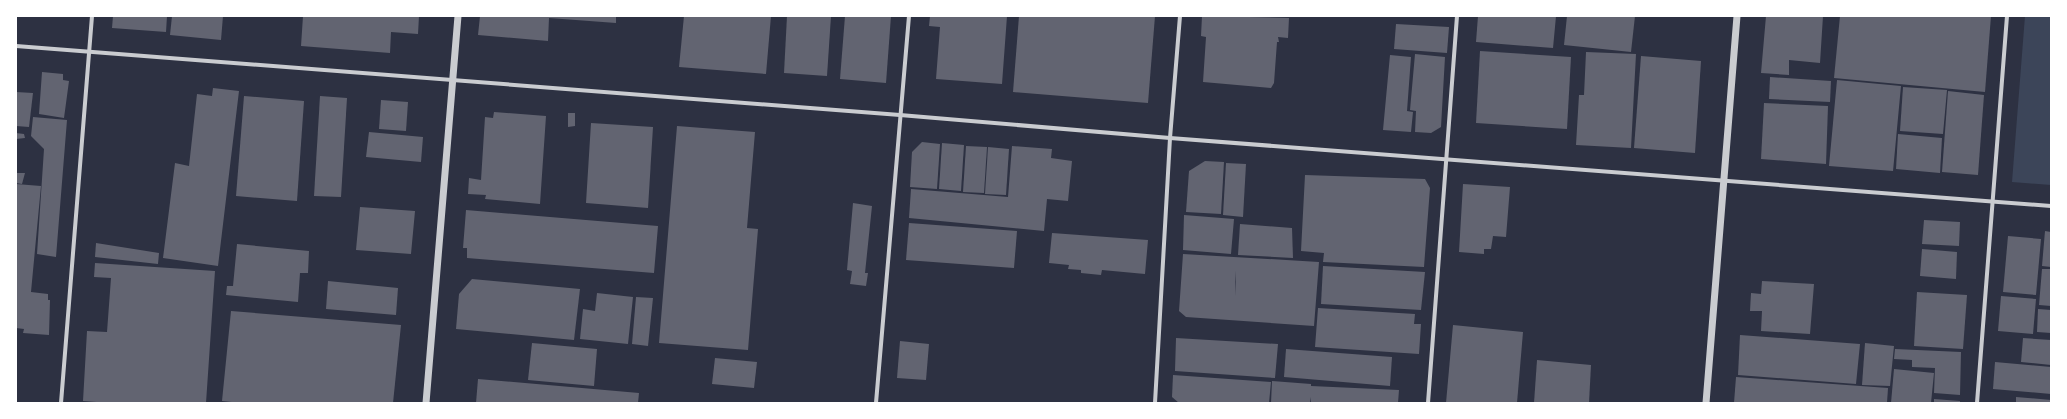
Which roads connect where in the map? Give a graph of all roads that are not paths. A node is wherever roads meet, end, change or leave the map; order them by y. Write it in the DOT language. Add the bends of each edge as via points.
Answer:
graph roads {
  1 [pos="92,16"];
  2 [pos="458,16"];
  3 [pos="908,16"];
  4 [pos="1180,16"];
  5 [pos="1457,16"];
  6 [pos="1737,16"];
  7 [pos="2007,16"];
  8 [pos="16,46"];
  9 [pos="89,52"];
  10 [pos="452,81"];
  11 [pos="900,115"];
  12 [pos="1170,138"];
  13 [pos="1447,160"];
  14 [pos="1724,180"];
  15 [pos="1994,201"];
  16 [pos="2051,206"];
  17 [pos="61,403"];
  18 [pos="426,403"];
  19 [pos="876,403"];
  20 [pos="1154,403"];
  21 [pos="1428,403"];
  22 [pos="1706,403"];
  23 [pos="1977,403"];
  1 -- 9 [label="street"];
  2 -- 10 [label="street"];
  3 -- 11 [label="street"];
  4 -- 12 [label="street"];
  5 -- 13 [label="street"];
  6 -- 14 [label="street"];
  7 -- 15 [label="street"];
  8 -- 9 [label="street"];
  9 -- 10 [label="street"];
  9 -- 17 [label="street"];
  10 -- 11 [label="street"];
  10 -- 18 [label="street"];
  11 -- 12 [label="street"];
  11 -- 19 [label="street"];
  12 -- 13 [label="street"];
  12 -- 20 [label="street"];
  13 -- 14 [label="street"];
  13 -- 21 [label="street"];
  14 -- 15 [label="street"];
  14 -- 22 [label="street"];
  15 -- 16 [label="street"];
  15 -- 23 [label="street"];
}
